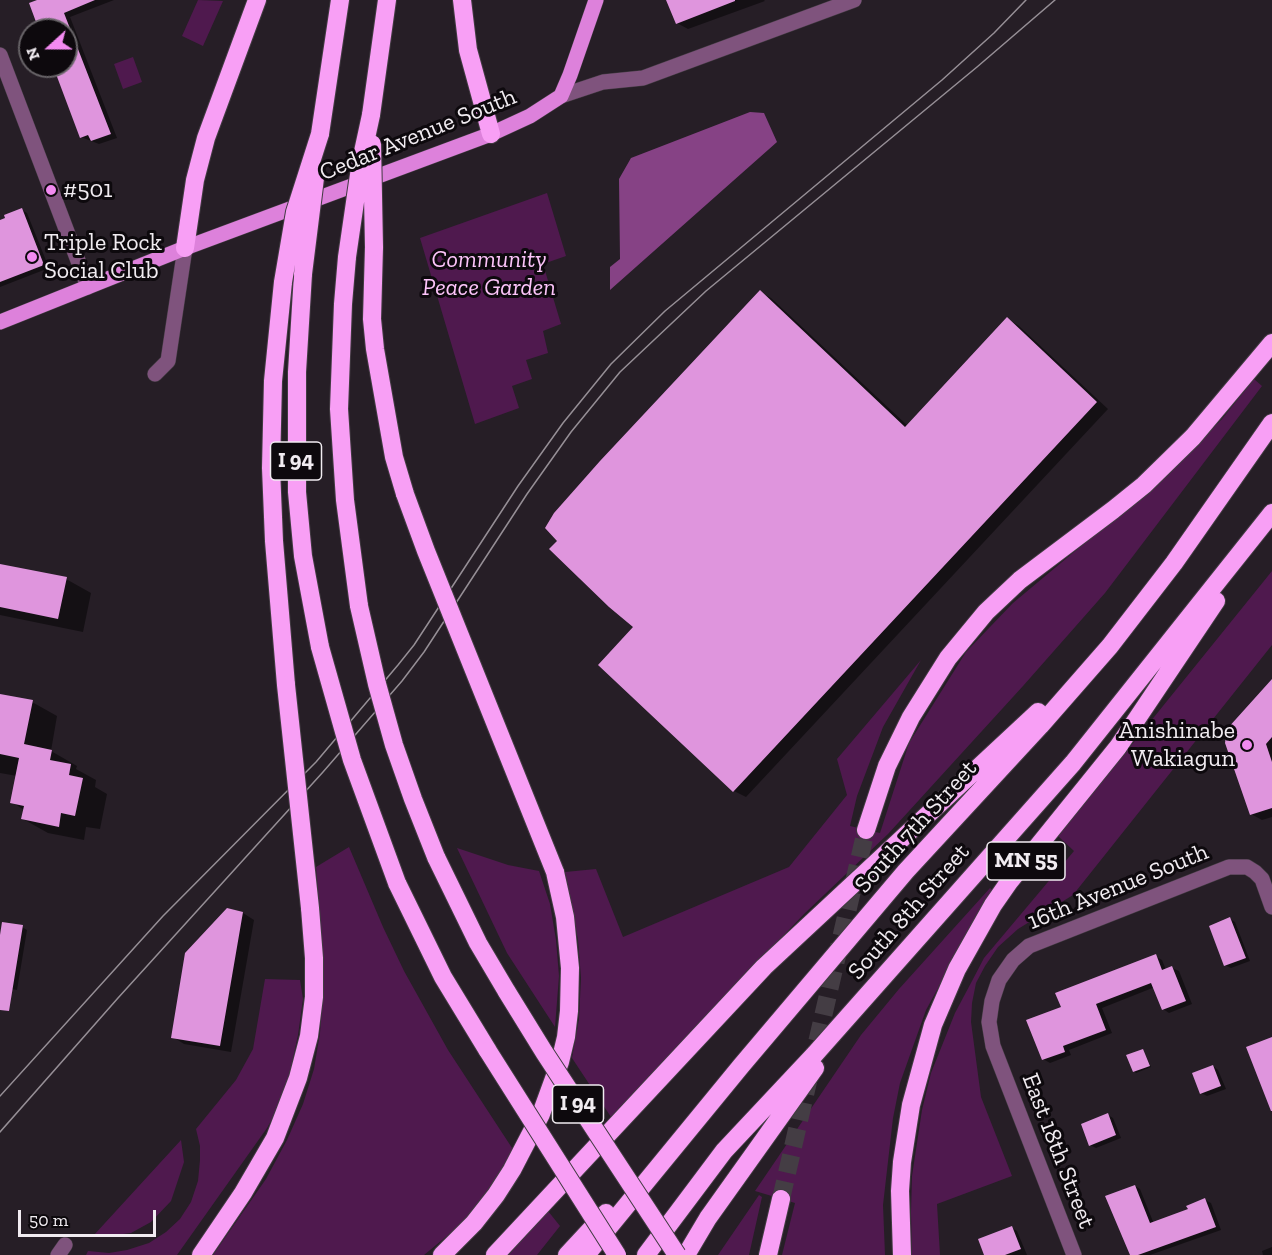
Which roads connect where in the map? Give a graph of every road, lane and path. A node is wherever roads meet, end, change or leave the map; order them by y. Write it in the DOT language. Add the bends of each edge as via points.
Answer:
graph roads {
  1 [pos="257,0"];
  2 [pos="340,0"];
  3 [pos="387,0"];
  4 [pos="462,0"];
  5 [pos="596,0"];
  6 [pos="854,0"];
  7 [pos="832,4"];
  8 [pos="0,55"];
  9 [pos="561,96"];
  10 [pos="371,115"];
  11 [pos="320,134"];
  12 [pos="491,134"];
  13 [pos="185,248"];
  14 [pos="88,287"];
  15 [pos="0,322"];
  16 [pos="1272,343"];
  17 [pos="155,374"];
  18 [pos="1272,423"];
  19 [pos="1272,515"];
  20 [pos="1110,646"];
  21 [pos="866,830"];
  22 [pos="1272,907"];
  23 [pos="869,993"];
  24 [pos="999,1063"];
  25 [pos="741,1066"];
  26 [pos="781,1199"];
  27 [pos="201,1255"];
  28 [pos="442,1255"];
  29 [pos="495,1255"];
  30 [pos="567,1255"];
  31 [pos="586,1255"];
  32 [pos="617,1255"];
  33 [pos="646,1255"];
  34 [pos="677,1255"];
  35 [pos="686,1255"];
  36 [pos="768,1255"];
  37 [pos="902,1255"];
  38 [pos="1074,1255"];
  1 -- 13 [label="highway" via="206,138"];
  2 -- 11 [label="highway, I 94"];
  3 -- 10 [label="highway, I 94"];
  4 -- 12 [label="highway" via="468,50"];
  5 -- 9 [label="main road"];
  6 -- 7 [label="street, Cedar Avenue South"];
  7 -- 9 [label="street, Cedar Avenue South" via="643,78 603,82"];
  8 -- 14 [label="street"];
  9 -- 12 [label="main road, Cedar Avenue South"];
  10 -- 28 [label="highway, bridge" via="372,319 394,457 430,562 555,872 570,968 566,1037 541,1114 496,1196"];
  10 -- 34 [label="highway, I 94, bridge" via="347,257 339,419 359,606 377,684 416,807 477,942"];
  11 -- 27 [label="highway, bridge" via="295,212 282,282 273,381 271,468 286,685 310,908 314,997 298,1078 275,1138"];
  11 -- 32 [label="highway, I 94, bridge" via="303,274 297,372 297,492 303,556 320,647 352,760 397,883 443,977"];
  12 -- 13 [label="main road, Cedar Avenue South"];
  13 -- 14 [label="main road, Cedar Avenue South"];
  13 -- 17 [label="street" via="168,360"];
  14 -- 15 [label="main road, Cedar Avenue South"];
  16 -- 21 [label="highway" via="1212,416 1168,461 1113,510 1002,595 974,625 911,717 888,766"];
  18 -- 20 [label="highway, South 7th Street"];
  19 -- 23 [label="highway, South 8th Street" via="1073,763"];
  19 -- 37 [label="highway, MN 55" via="1118,747 1009,882 957,969 933,1025 911,1105 902,1172"];
  20 -- 25 [label="highway, South 7th Street" via="906,871"];
  20 -- 29 [label="highway" via="764,967"];
  22 -- 24 [label="street, 16th Avenue South" via="1262,879 1247,867 1229,867 1029,946 999,980 992,1001 989,1022"];
  23 -- 33 [label="highway, South 8th Street" via="724,1150"];
  23 -- 35 [label="highway" via="726,1192"];
  24 -- 38 [label="street, East 18th Street"];
  25 -- 30 [label="highway"];
  25 -- 31 [label="highway, South 7th Street"];
  26 -- 36 [label="highway"];
}
